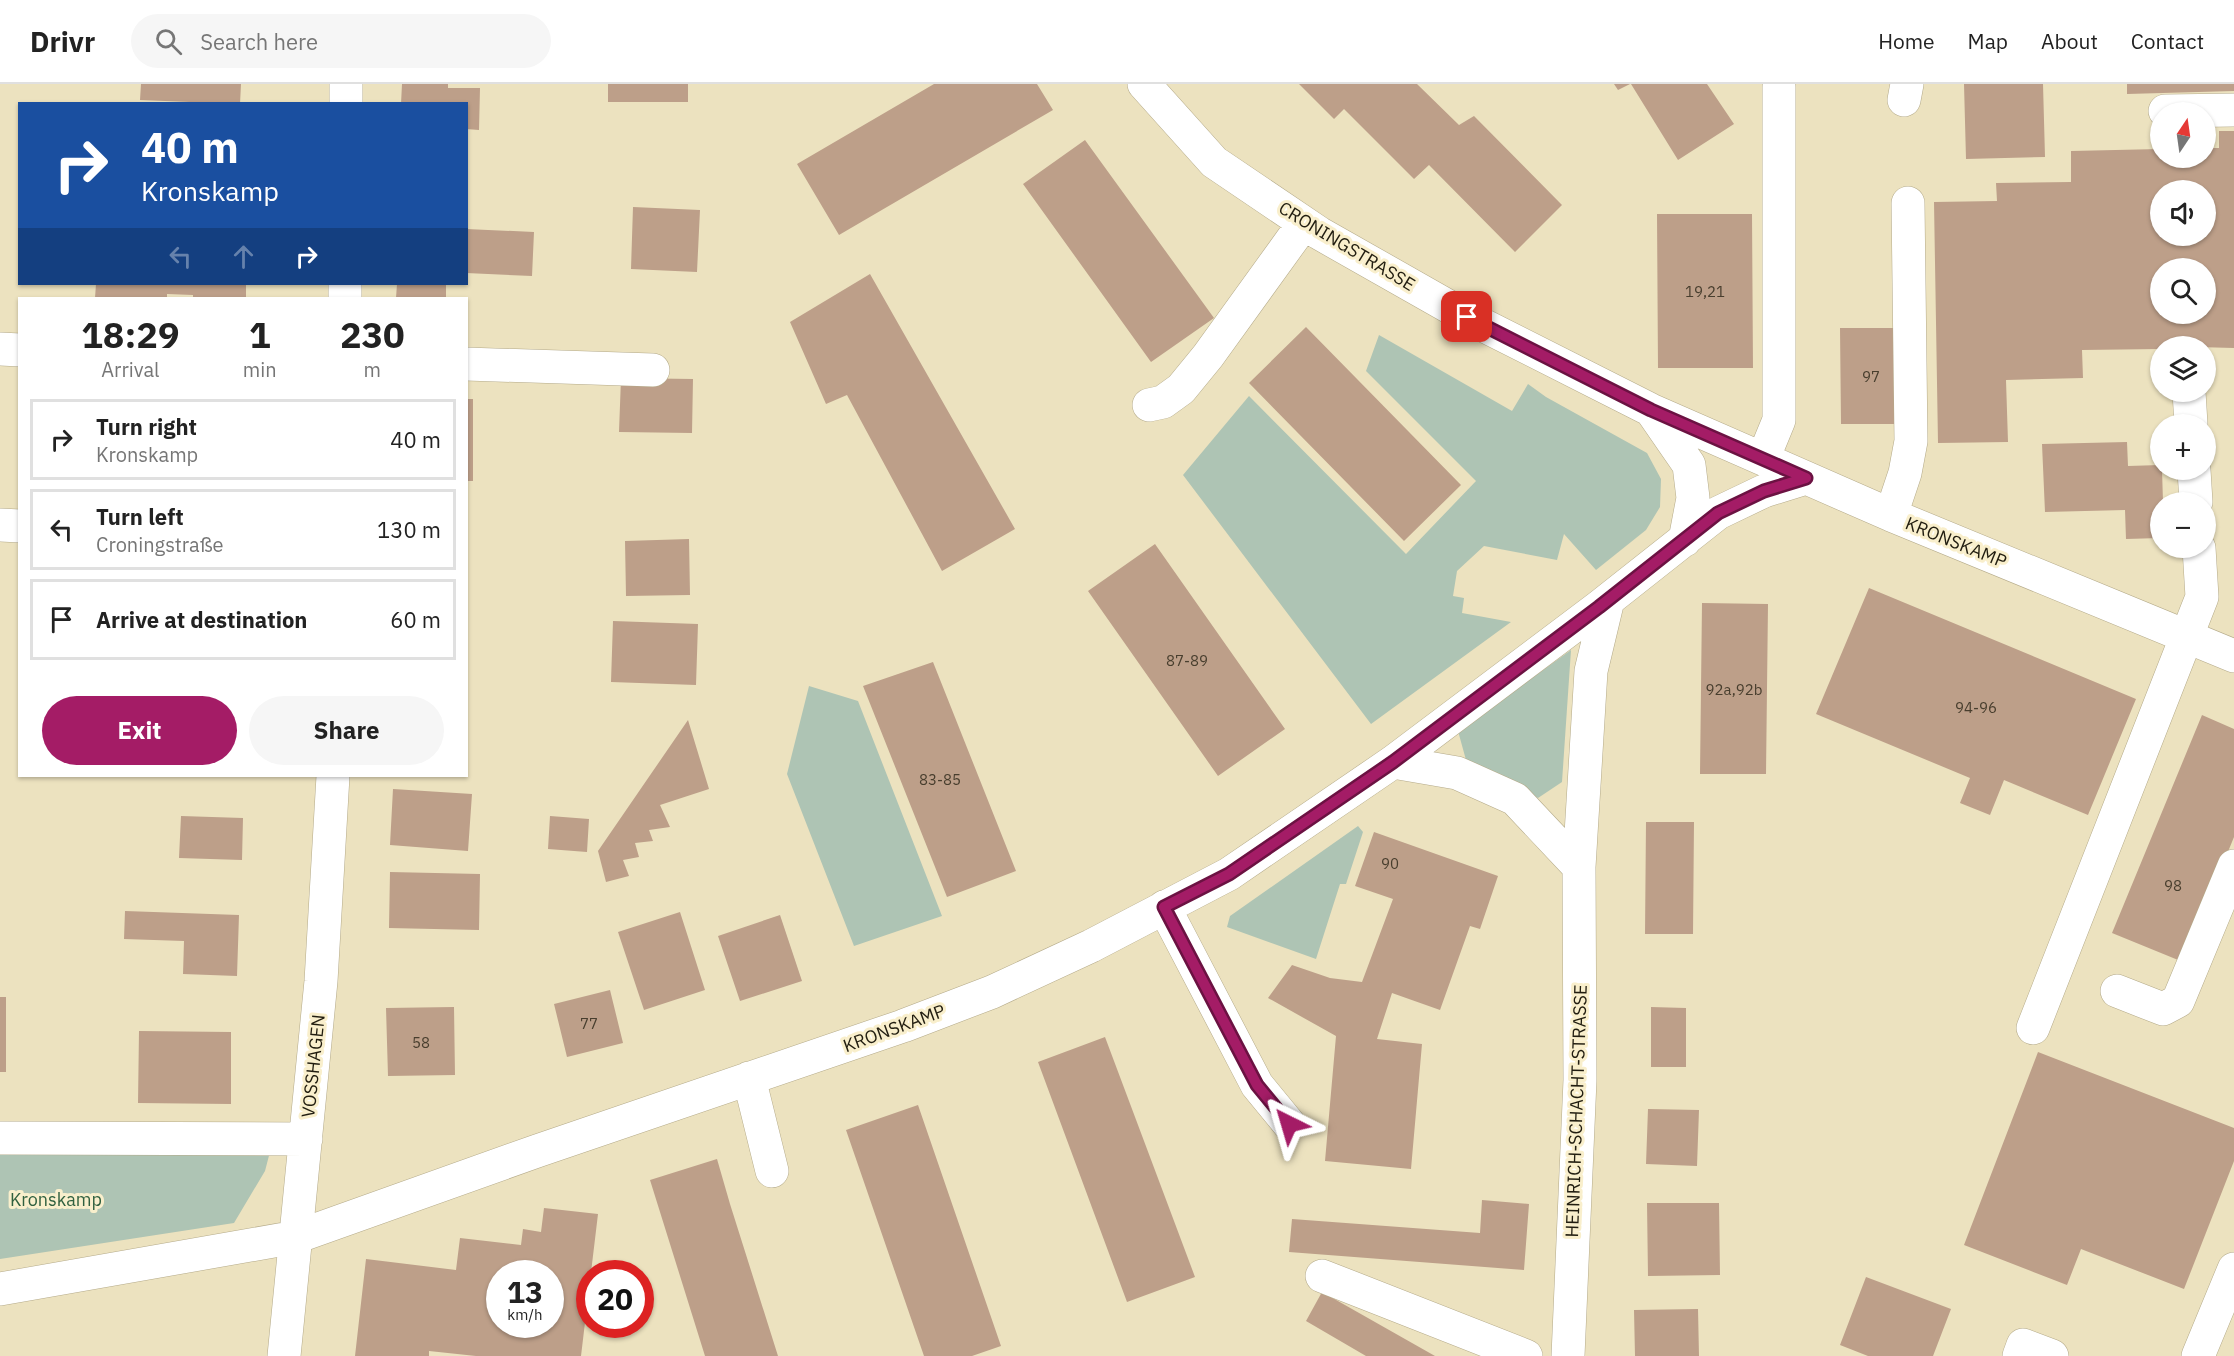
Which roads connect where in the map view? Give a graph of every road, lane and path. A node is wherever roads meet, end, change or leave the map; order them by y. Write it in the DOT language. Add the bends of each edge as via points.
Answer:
graph roads {
  1 [pos="346,84"];
  2 [pos="1144,84"];
  3 [pos="1779,87"];
  4 [pos="346,102"];
  5 [pos="2216,110"];
  6 [pos="2234,110"];
  7 [pos="1908,203"];
  8 [pos="1304,223"];
  9 [pos="0,349"];
  10 [pos="18,350"];
  11 [pos="468,364"];
  12 [pos="653,370"];
  13 [pos="1149,405"];
  14 [pos="1651,410"];
  15 [pos="1763,459"];
  16 [pos="1806,478"];
  17 [pos="1891,515"];
  18 [pos="0,525"];
  19 [pos="18,526"];
  20 [pos="1685,540"];
  21 [pos="2200,558"];
  22 [pos="1608,600"];
  23 [pos="2187,637"];
  24 [pos="2234,656"];
  25 [pos="1393,762"];
  26 [pos="333,777"];
  27 [pos="2234,866"];
  28 [pos="1580,867"];
  29 [pos="1164,907"];
  30 [pos="2117,991"];
  31 [pos="2032,1028"];
  32 [pos="749,1078"];
  33 [pos="1289,1124"];
  34 [pos="0,1138"];
  35 [pos="306,1138"];
  36 [pos="772,1172"];
  37 [pos="296,1237"];
  38 [pos="2234,1269"];
  39 [pos="1322,1276"];
  40 [pos="0,1289"];
  41 [pos="284,1356"];
  42 [pos="1526,1356"];
  43 [pos="1568,1356"];
  44 [pos="2019,1356"];
  45 [pos="2052,1356"];
  46 [pos="2198,1356"];
  1 -- 4 [label="street"];
  2 -- 8 [label="street, CRONINGSTRASSE" via="1214,162"];
  3 -- 15 [label="street" via="1779,420"];
  5 -- 6 [label="street"];
  7 -- 17 [label="street" via="1911,441"];
  8 -- 13 [label="street" via="1181,389 1163,402"];
  8 -- 14 [label="street, CRONINGSTRASSE" via="1467,317"];
  9 -- 10 [label="street"];
  11 -- 12 [label="street"];
  14 -- 15 [label="street, CRONINGSTRASSE"];
  14 -- 20 [label="street" via="1689,465 1693,498"];
  15 -- 16 [label="street, CRONINGSTRASSE"];
  16 -- 17 [label="street, KRONSKAMP"];
  16 -- 20 [label="street, KRONSKAMP" via="1764,491 1718,513"];
  17 -- 23 [label="street, KRONSKAMP"];
  18 -- 19 [label="street"];
  20 -- 22 [label="street, KRONSKAMP"];
  21 -- 23 [label="street" via="2202,597"];
  22 -- 25 [label="street, KRONSKAMP"];
  22 -- 28 [label="street, HEINRICH-SCHACHT-STRASSE" via="1591,671"];
  23 -- 24 [label="street, KRONSKAMP"];
  23 -- 31 [label="street"];
  25 -- 28 [label="street" via="1457,773 1515,799"];
  25 -- 29 [label="street, KRONSKAMP" via="1229,874"];
  26 -- 35 [label="street, VOSSHAGEN" via="321,981"];
  27 -- 30 [label="street" via="2178,1001 2163,1009"];
  28 -- 43 [label="street, HEINRICH-SCHACHT-STRASSE" via="1580,1080"];
  29 -- 32 [label="street, KRONSKAMP" via="992,992"];
  29 -- 33 [label="street" via="1257,1085"];
  32 -- 36 [label="street"];
  32 -- 37 [label="street, KRONSKAMP"];
  34 -- 35 [label="street"];
  35 -- 37 [label="street, VOSSHAGEN"];
  37 -- 40 [label="street, KRONSKAMP"];
  37 -- 41 [label="street, VOSSHAGEN"];
  38 -- 46 [label="street"];
  39 -- 42 [label="street"];
  44 -- 45 [label="street" via="2023,1345"];
}
